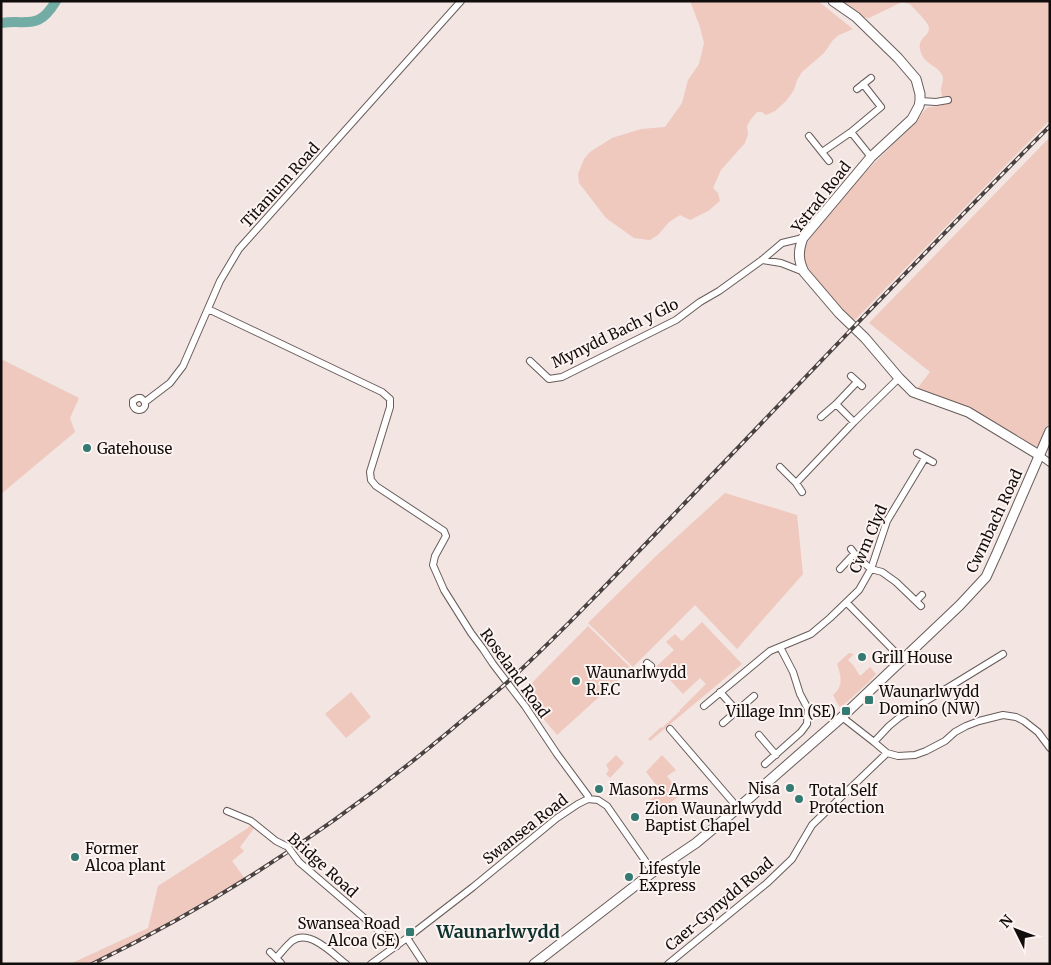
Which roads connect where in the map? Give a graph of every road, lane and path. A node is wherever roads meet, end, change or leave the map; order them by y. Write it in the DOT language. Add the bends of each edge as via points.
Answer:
graph roads {
  1 [pos="461,1"];
  2 [pos="833,1"];
  3 [pos="871,78"];
  4 [pos="948,100"];
  5 [pos="920,101"];
  6 [pos="851,132"];
  7 [pos="809,136"];
  8 [pos="822,152"];
  9 [pos="872,157"];
  10 [pos="829,161"];
  11 [pos="803,238"];
  12 [pos="762,260"];
  13 [pos="804,272"];
  14 [pos="208,309"];
  15 [pos="530,361"];
  16 [pos="851,376"];
  17 [pos="899,378"];
  18 [pos="145,402"];
  19 [pos="836,404"];
  20 [pos="821,417"];
  21 [pos="854,422"];
  22 [pos="1050,431"];
  23 [pos="917,453"];
  24 [pos="1039,455"];
  25 [pos="925,458"];
  26 [pos="933,462"];
  27 [pos="1050,463"];
  28 [pos="780,467"];
  29 [pos="796,483"];
  30 [pos="802,492"];
  31 [pos="840,569"];
  32 [pos="870,569"];
  33 [pos="922,595"];
  34 [pos="847,602"];
  35 [pos="780,646"];
  36 [pos="999,655"];
  37 [pos="903,660"];
  38 [pos="720,692"];
  39 [pos="754,696"];
  40 [pos="704,706"];
  41 [pos="737,711"];
  42 [pos="842,717"];
  43 [pos="723,723"];
  44 [pos="672,733"];
  45 [pos="760,735"];
  46 [pos="874,742"];
  47 [pos="1050,748"];
  48 [pos="886,753"];
  49 [pos="776,755"];
  50 [pos="765,764"];
  51 [pos="588,799"];
  52 [pos="738,808"];
  53 [pos="228,811"];
  54 [pos="653,872"];
  55 [pos="408,938"];
  56 [pos="397,946"];
  57 [pos="270,952"];
  58 [pos="279,961"];
  59 [pos="346,964"];
  60 [pos="371,964"];
  61 [pos="424,964"];
  62 [pos="534,964"];
  63 [pos="668,964"];
  1 -- 14 [label="street, Titanium Road" via="239,249"];
  2 -- 5 [label="main road" via="856,17 904,65 916,79"];
  3 -- 6 [label="street" via="860,87 884,105"];
  4 -- 5 [label="street"];
  5 -- 9 [label="main road, Ystrad Road" via="912,119"];
  6 -- 8 [label="street"];
  6 -- 9 [label="street"];
  7 -- 8 [label="street"];
  8 -- 10 [label="street"];
  9 -- 11 [label="main road, Ystrad Road"];
  11 -- 12 [label="street, Mynydd Bach y Glo" via="782,243"];
  11 -- 13 [label="main road, Ystrad Road" via="799,260"];
  12 -- 13 [label="street"];
  12 -- 15 [label="street, Mynydd Bach y Glo" via="676,320 562,377 549,379"];
  13 -- 17 [label="main road, Ystrad Road"];
  14 -- 18 [label="street, Titanium Road" via="179,373"];
  14 -- 51 [label="street, Roseland Road" via="382,392 390,399 370,472 371,480 444,531 446,536 433,565 444,590"];
  16 -- 19 [label="street" via="860,384"];
  17 -- 21 [label="street"];
  17 -- 24 [label="main road, Ystrad Road" via="913,392 968,412"];
  19 -- 20 [label="street"];
  19 -- 21 [label="street"];
  21 -- 29 [label="street"];
  22 -- 24 [label="main road, Cwmbach Road"];
  23 -- 25 [label="street"];
  24 -- 27 [label="street, Ystrad Road"];
  24 -- 37 [label="main road, Cwmbach Road" via="986,577"];
  25 -- 26 [label="street"];
  25 -- 32 [label="street, Cwm Clyd" via="887,521"];
  28 -- 29 [label="street"];
  29 -- 30 [label="street"];
  31 -- 32 [label="street" via="853,551"];
  32 -- 33 [label="street" via="882,572 896,582 918,604"];
  32 -- 34 [label="street, Cwm Clyd" via="859,590"];
  34 -- 35 [label="street, Cwm Clyd" via="811,634"];
  34 -- 37 [label="street"];
  35 -- 38 [label="street, Cwm Clyd"];
  35 -- 49 [label="street" via="808,709 807,724"];
  36 -- 46 [label="street" via="900,717"];
  37 -- 42 [label="main road, Cwmbach Road"];
  38 -- 40 [label="street, Cwm Clyd"];
  38 -- 41 [label="street"];
  39 -- 41 [label="street"];
  41 -- 43 [label="street"];
  42 -- 46 [label="street"];
  42 -- 52 [label="main road"];
  44 -- 52 [label="street"];
  45 -- 49 [label="street"];
  46 -- 48 [label="street"];
  47 -- 48 [label="street" via="1024,721 1003,716 966,726 946,741 915,755"];
  48 -- 63 [label="street, Caer-Gynydd Road" via="812,825 792,859 767,884"];
  49 -- 50 [label="street"];
  51 -- 54 [label="street, Swansea Road" via="598,800 607,806"];
  51 -- 55 [label="street, Swansea Road" via="556,818"];
  52 -- 54 [label="main road" via="696,843"];
  53 -- 56 [label="street, Bridge Road, bridge" via="288,847 299,862"];
  54 -- 62 [label="main road"];
  55 -- 56 [label="street, Swansea Road"];
  55 -- 61 [label="street"];
  56 -- 60 [label="street, Swansea Road"];
  57 -- 58 [label="street"];
  58 -- 59 [label="street" via="293,940 307,937 316,940"];
}
